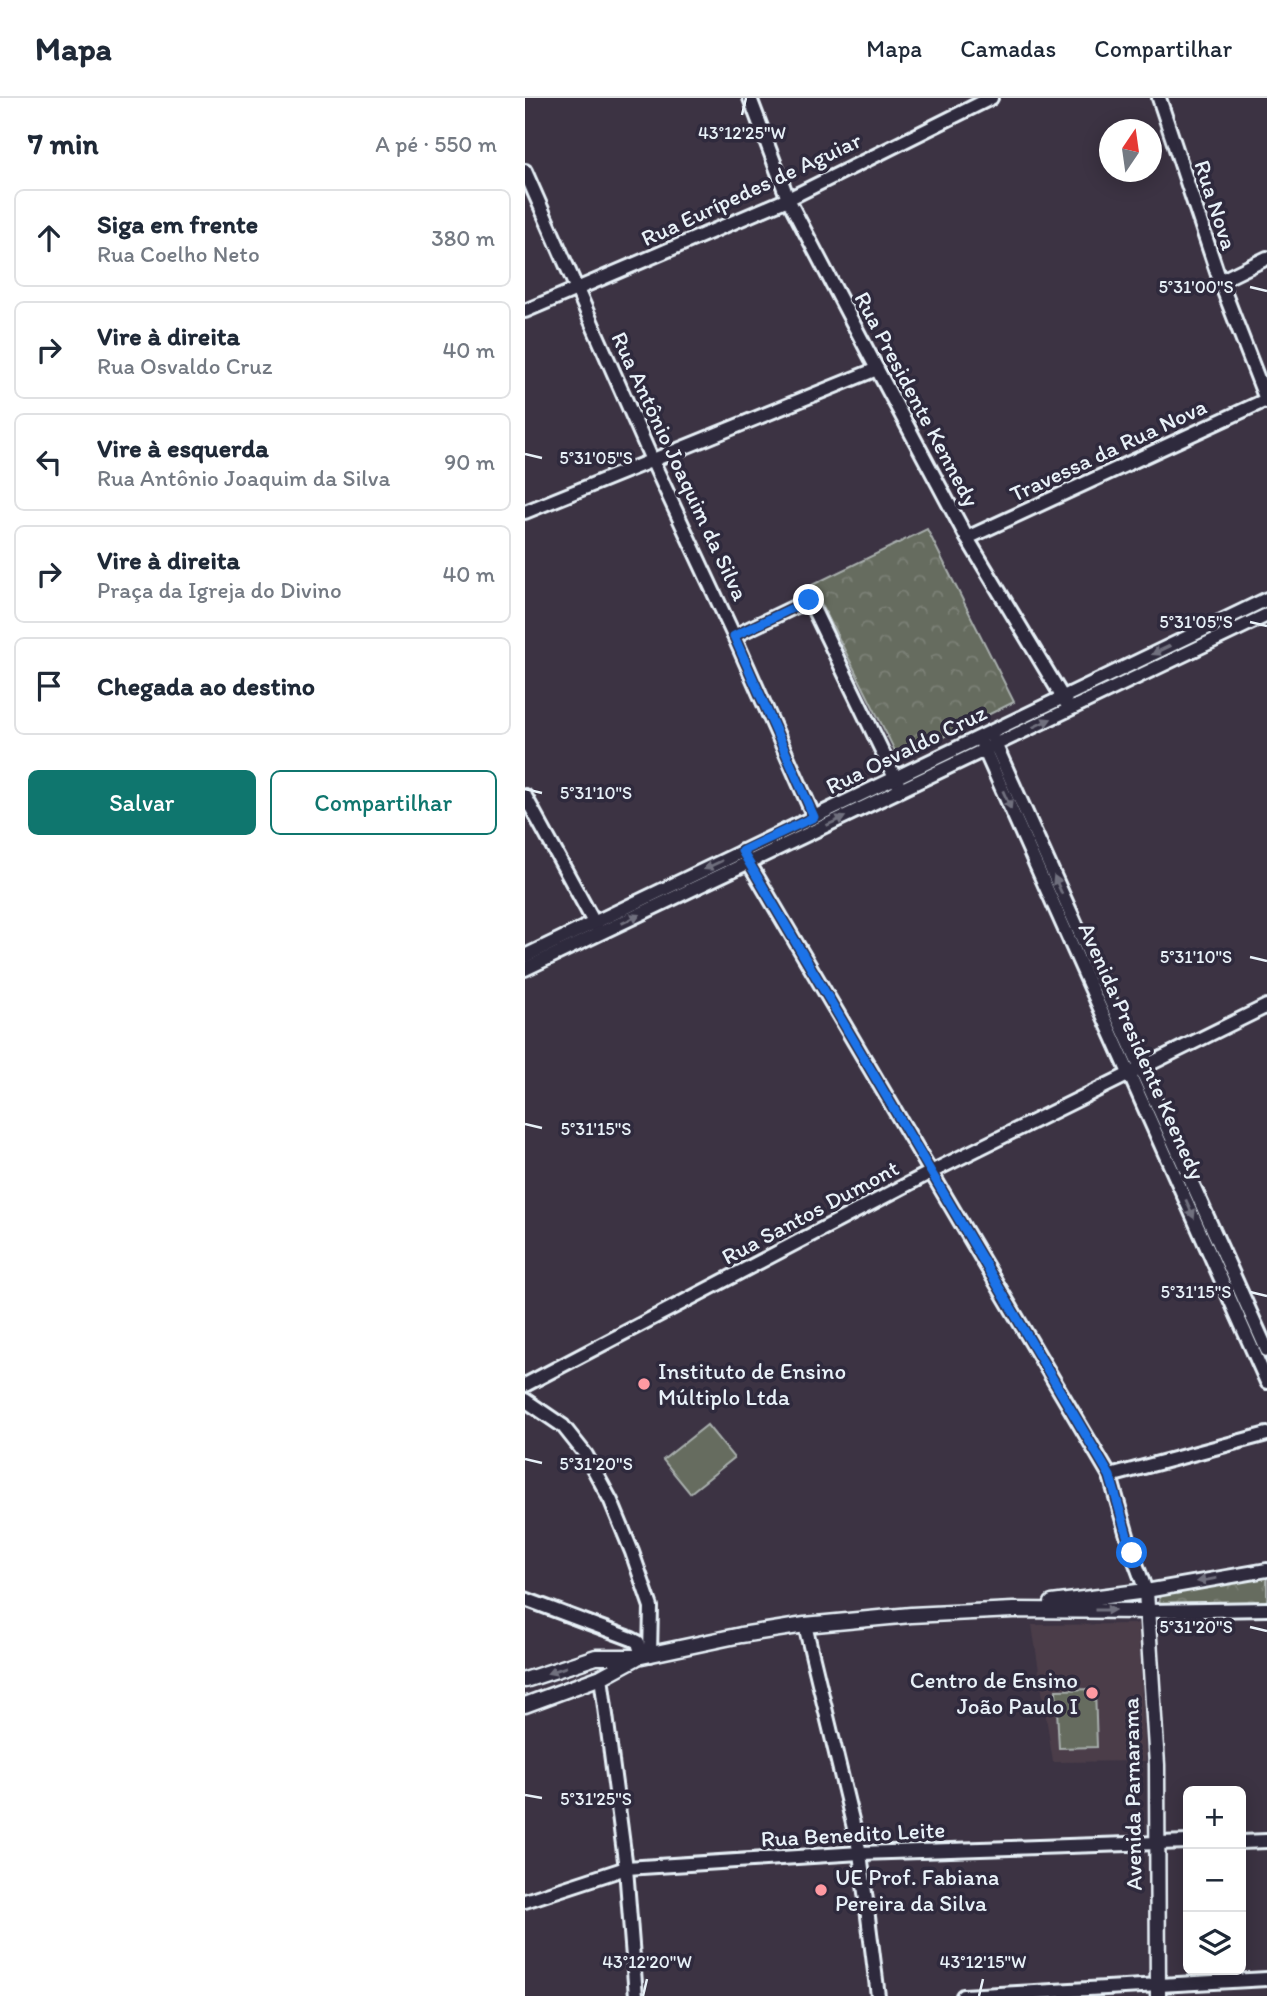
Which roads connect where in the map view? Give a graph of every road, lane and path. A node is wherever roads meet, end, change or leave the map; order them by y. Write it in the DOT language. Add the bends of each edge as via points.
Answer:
graph roads {
  1 [pos="750,98"];
  2 [pos="991,98"];
  3 [pos="1159,98"];
  4 [pos="525,171"];
  5 [pos="788,199"];
  6 [pos="1267,258"];
  7 [pos="1220,281"];
  8 [pos="577,291"];
  9 [pos="525,312"];
  10 [pos="877,369"];
  11 [pos="1267,401"];
  12 [pos="652,460"];
  13 [pos="525,512"];
  14 [pos="967,538"];
  15 [pos="1267,599"];
  16 [pos="1267,615"];
  17 [pos="734,636"];
  18 [pos="1062,697"];
  19 [pos="1070,709"];
  20 [pos="987,741"];
  21 [pos="898,784"];
  22 [pos="525,796"];
  23 [pos="814,817"];
  24 [pos="745,857"];
  25 [pos="597,928"];
  26 [pos="525,956"];
  27 [pos="525,969"];
  28 [pos="1267,1006"];
  29 [pos="1135,1071"];
  30 [pos="931,1172"];
  31 [pos="1267,1350"];
  32 [pos="1267,1382"];
  33 [pos="525,1385"];
  34 [pos="525,1400"];
  35 [pos="1267,1434"];
  36 [pos="1110,1476"];
  37 [pos="1267,1570"];
  38 [pos="1146,1591"];
  39 [pos="525,1599"];
  40 [pos="1267,1609"];
  41 [pos="1013,1610"];
  42 [pos="1148,1611"];
  43 [pos="805,1625"];
  44 [pos="643,1656"];
  45 [pos="596,1657"];
  46 [pos="601,1677"];
  47 [pos="525,1680"];
  48 [pos="525,1705"];
  49 [pos="1267,1841"];
  50 [pos="1183,1842"];
  51 [pos="1246,1842"];
  52 [pos="1157,1843"];
  53 [pos="860,1853"];
  54 [pos="626,1868"];
  55 [pos="525,1901"];
  56 [pos="1267,1979"];
  57 [pos="1158,1990"];
  58 [pos="636,1996"];
  59 [pos="878,1996"];
  60 [pos="963,1996"];
  1 -- 5 [label="street, Rua Presidente Kennedy"];
  2 -- 5 [label="street, Rua Eurípedes de Aguiar"];
  3 -- 7 [label="street, Rua Nova"];
  4 -- 8 [label="street, Rua Antônio Joaquim da Silva"];
  5 -- 8 [label="street, Rua Eurípedes de Aguiar"];
  5 -- 10 [label="street, Rua Presidente Kennedy"];
  6 -- 7 [label="street"];
  7 -- 11 [label="street, Rua Nova"];
  8 -- 9 [label="street, Rua Eurípedes de Aguiar"];
  8 -- 12 [label="street, Rua Antônio Joaquim da Silva"];
  10 -- 12 [label="street"];
  10 -- 14 [label="street, Rua Presidente Kennedy"];
  11 -- 14 [label="street, Travessa da Rua Nova"];
  12 -- 13 [label="street"];
  12 -- 17 [label="street, Rua Antônio Joaquim da Silva"];
  14 -- 18 [label="street, Rua Presidente Kennedy"];
  15 -- 18 [label="street, Rua Osvaldo Cruz, one-way"];
  16 -- 19 [label="street, Rua Osvaldo Cruz"];
  17 -- 21 [label="street" via="809,600"];
  17 -- 23 [label="street, Rua Antônio Joaquim da Silva"];
  18 -- 19 [label="street, Rua Presidente Kennedy"];
  18 -- 20 [label="street, Rua Osvaldo Cruz"];
  20 -- 19 [label="street, Rua Osvaldo Cruz, one-way"];
  20 -- 21 [label="street, Rua Osvaldo Cruz"];
  20 -- 29 [label="street, Avenida Presidente Keenedy"];
  21 -- 23 [label="street, Rua Osvaldo Cruz"];
  24 -- 21 [label="street, Rua Osvaldo Cruz, one-way"];
  22 -- 25 [label="street"];
  23 -- 24 [label="street, Rua Osvaldo Cruz"];
  24 -- 25 [label="street, Rua Osvaldo Cruz"];
  24 -- 30 [label="street"];
  25 -- 26 [label="street, Rua Osvaldo Cruz"];
  25 -- 27 [label="street, Rua Osvaldo Cruz"];
  28 -- 29 [label="street, Rua Santos Dumont"];
  29 -- 30 [label="street, Rua Santos Dumont"];
  29 -- 31 [label="street, Avenida Presidente Keenedy"];
  29 -- 32 [label="street, Avenida Presidente Keenedy, one-way"];
  30 -- 33 [label="street, Rua Santos Dumont"];
  30 -- 36 [label="street"];
  34 -- 44 [label="street" via="563,1426 586,1455 611,1501 651,1607"];
  35 -- 36 [label="street"];
  36 -- 38 [label="street"];
  37 -- 38 [label="street, one-way"];
  38 -- 41 [label="street"];
  38 -- 42 [label="street, Avenida Parnarama"];
  39 -- 44 [label="street" via="632,1639"];
  40 -- 42 [label="street"];
  41 -- 42 [label="street, one-way"];
  41 -- 43 [label="street"];
  42 -- 52 [label="street, Avenida Parnarama"];
  43 -- 44 [label="street"];
  43 -- 53 [label="street"];
  44 -- 45 [label="street"];
  44 -- 46 [label="street"];
  45 -- 46 [label="street"];
  45 -- 47 [label="street, one-way"];
  46 -- 48 [label="street"];
  46 -- 54 [label="street"];
  49 -- 51 [label="street"];
  50 -- 52 [label="street, Rua Benedito Leite"];
  52 -- 53 [label="street, Rua Benedito Leite"];
  52 -- 57 [label="street, Avenida Parnarama"];
  53 -- 54 [label="street, Rua Benedito Leite"];
  53 -- 59 [label="street"];
  54 -- 55 [label="street, Rua Benedito Leite"];
  54 -- 58 [label="street"];
  56 -- 57 [label="street"];
  57 -- 60 [label="street"];
}
